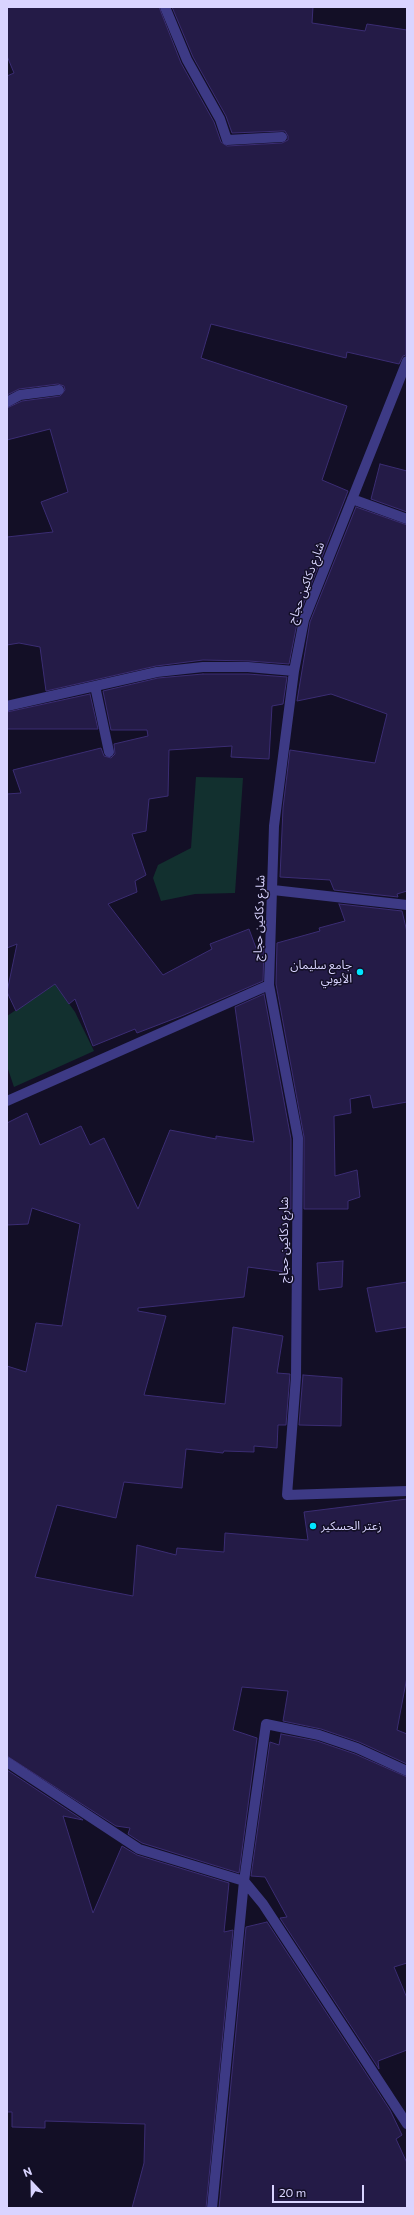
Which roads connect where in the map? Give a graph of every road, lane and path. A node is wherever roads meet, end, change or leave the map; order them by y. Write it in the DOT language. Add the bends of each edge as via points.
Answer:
graph roads {
  1 [pos="165,7"];
  2 [pos="282,137"];
  3 [pos="407,361"];
  4 [pos="59,390"];
  5 [pos="7,402"];
  6 [pos="352,499"];
  7 [pos="407,519"];
  8 [pos="294,671"];
  9 [pos="95,686"];
  10 [pos="7,706"];
  11 [pos="109,752"];
  12 [pos="272,890"];
  13 [pos="407,905"];
  14 [pos="269,985"];
  15 [pos="7,1100"];
  16 [pos="407,1491"];
  17 [pos="7,1762"];
  18 [pos="407,1771"];
  19 [pos="244,1881"];
  20 [pos="407,2124"];
  21 [pos="212,2208"];
  1 -- 2 [label="street" via="187,60 220,119 227,140"];
  3 -- 6 [label="street, شارع دكاكين حجاج"];
  4 -- 5 [label="street" via="20,395"];
  6 -- 7 [label="street"];
  6 -- 8 [label="street, شارع دكاكين حجاج" via="304,620"];
  8 -- 9 [label="street" via="203,667 157,672"];
  8 -- 12 [label="street, شارع دكاكين حجاج" via="274,826"];
  9 -- 10 [label="street"];
  9 -- 11 [label="street"];
  12 -- 13 [label="street"];
  12 -- 14 [label="street, شارع دكاكين حجاج"];
  14 -- 15 [label="street"];
  14 -- 16 [label="street, شارع دكاكين حجاج" via="298,1138 296,1377 287,1495"];
  17 -- 19 [label="street" via="139,1849"];
  18 -- 19 [label="street" via="357,1748 319,1735 266,1724"];
  19 -- 20 [label="street" via="263,1904"];
  19 -- 21 [label="street"];
}
